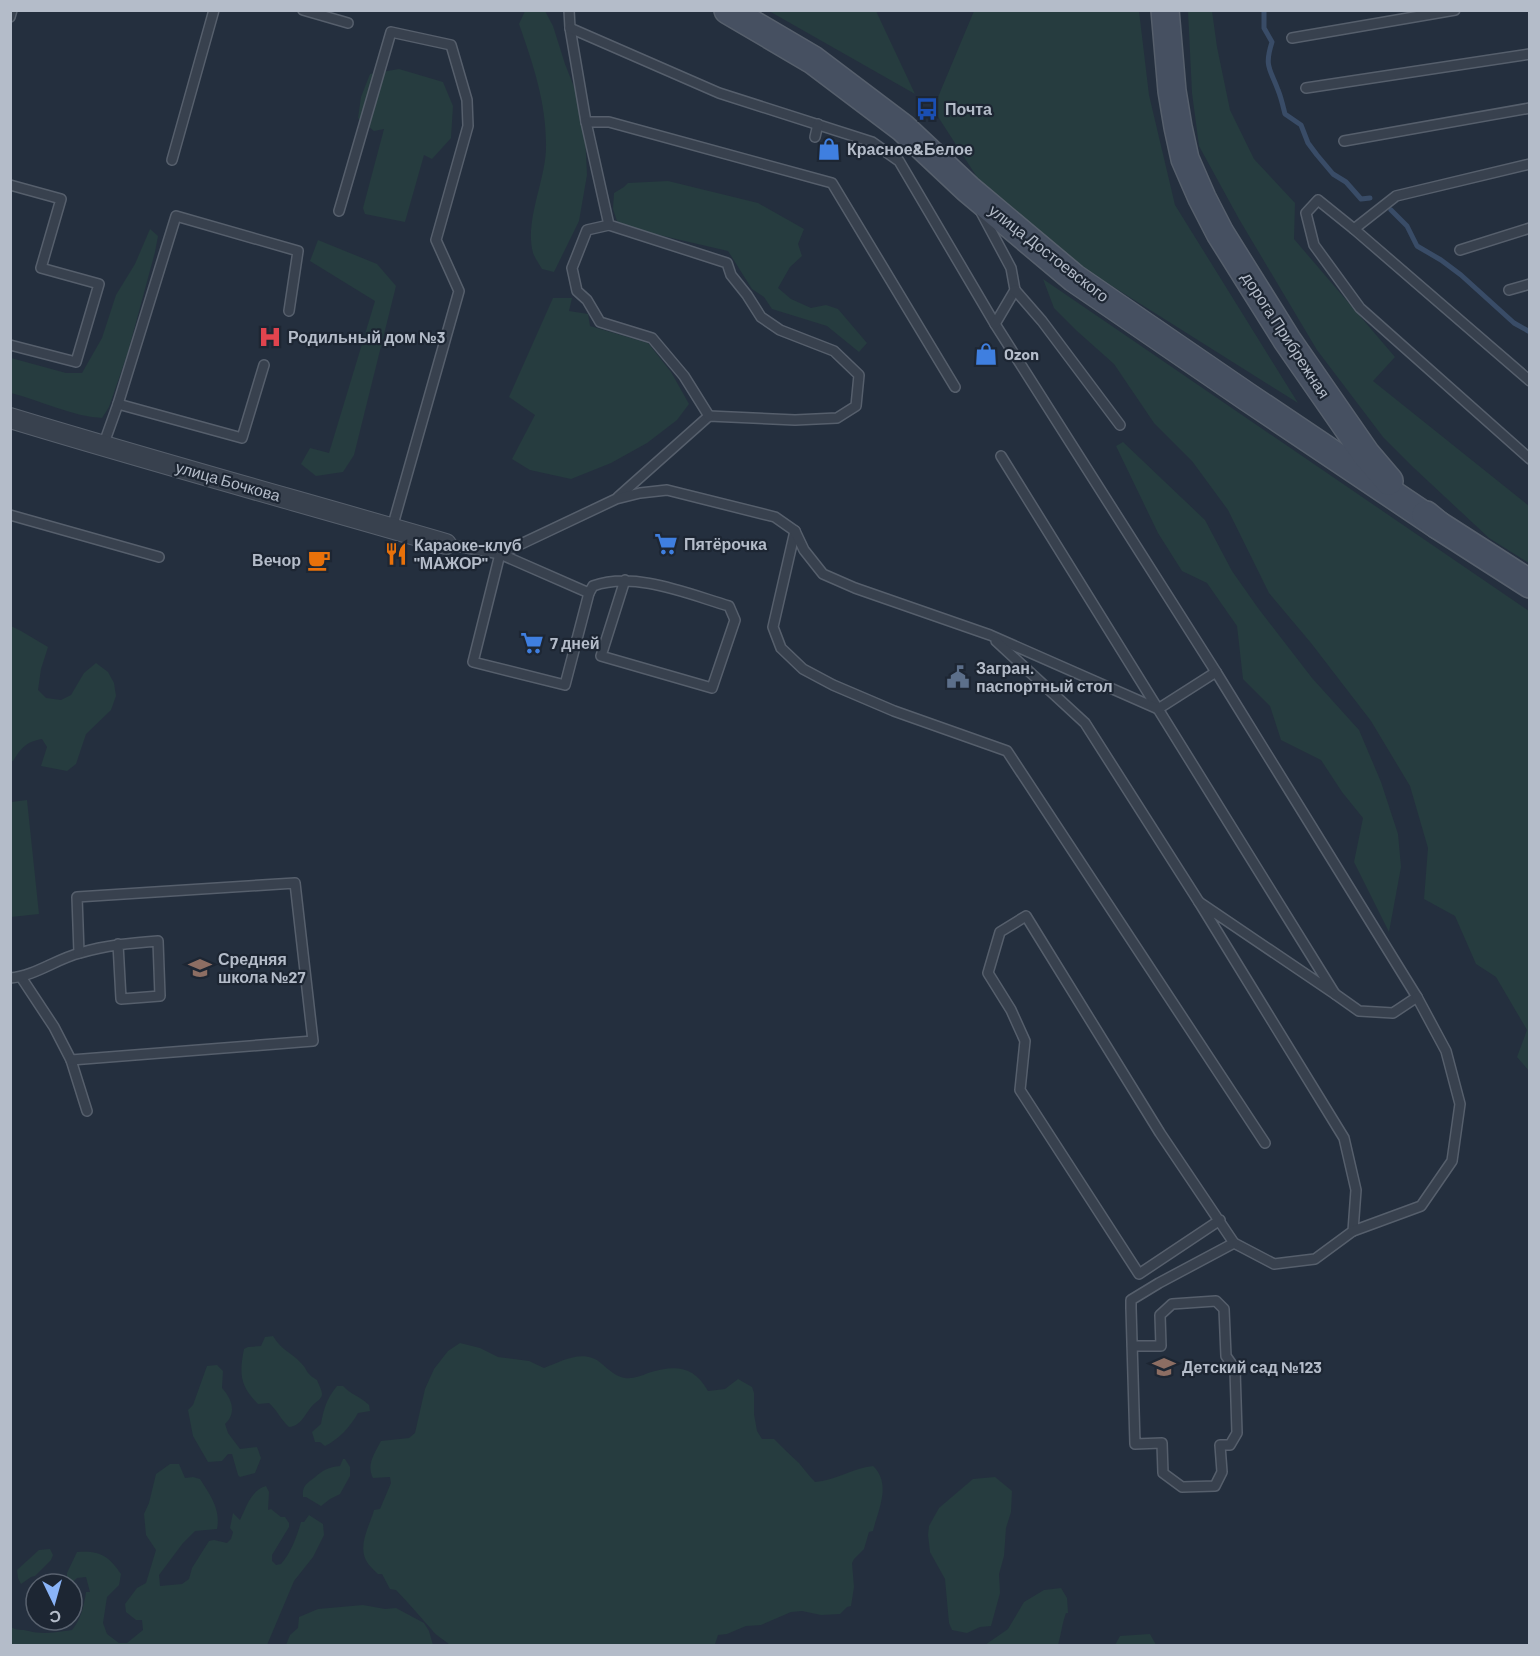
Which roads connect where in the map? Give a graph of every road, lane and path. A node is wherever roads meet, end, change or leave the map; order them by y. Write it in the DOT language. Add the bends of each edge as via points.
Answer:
graph roads {
  1 [pos="12,10"];
  2 [pos="214,10"];
  3 [pos="303,10"];
  4 [pos="569,10"];
  5 [pos="728,10"];
  6 [pos="1165,10"];
  7 [pos="1455,10"];
  8 [pos="10,17"];
  9 [pos="348,23"];
  10 [pos="570,28"];
  11 [pos="1292,38"];
  12 [pos="1530,54"];
  13 [pos="1306,88"];
  14 [pos="1530,108"];
  15 [pos="586,122"];
  16 [pos="818,124"];
  17 [pos="815,137"];
  18 [pos="1344,141"];
  19 [pos="172,160"];
  20 [pos="1530,164"];
  21 [pos="10,185"];
  22 [pos="968,189"];
  23 [pos="339,211"];
  24 [pos="609,225"];
  25 [pos="1530,228"];
  26 [pos="1354,229"];
  27 [pos="1460,250"];
  28 [pos="1530,284"];
  29 [pos="1015,290"];
  30 [pos="1509,290"];
  31 [pos="290,311"];
  32 [pos="995,324"];
  33 [pos="1287,340"];
  34 [pos="10,345"];
  35 [pos="264,365"];
  36 [pos="1530,381"];
  37 [pos="955,387"];
  38 [pos="1245,396"];
  39 [pos="118,404"];
  40 [pos="709,416"];
  41 [pos="10,418"];
  42 [pos="1119,425"];
  43 [pos="103,446"];
  44 [pos="1001,456"];
  45 [pos="1530,459"];
  46 [pos="616,499"];
  47 [pos="10,515"];
  48 [pos="1438,525"];
  49 [pos="392,528"];
  50 [pos="795,531"];
  51 [pos="446,544"];
  52 [pos="500,555"];
  53 [pos="159,557"];
  54 [pos="625,580"];
  55 [pos="1530,584"];
  56 [pos="589,594"];
  57 [pos="990,635"];
  58 [pos="1216,672"];
  59 [pos="1158,709"];
  60 [pos="1199,902"];
  61 [pos="118,944"];
  62 [pos="79,953"];
  63 [pos="21,977"];
  64 [pos="10,978"];
  65 [pos="1335,994"];
  66 [pos="1417,997"];
  67 [pos="71,1060"];
  68 [pos="87,1111"];
  69 [pos="1265,1143"];
  70 [pos="1220,1220"];
  71 [pos="1353,1231"];
  72 [pos="1234,1243"];
  73 [pos="1132,1346"];
  1 -- 8 [label="lane"];
  2 -- 19 [label="lane"];
  3 -- 9 [label="lane"];
  4 -- 10 [label="lane"];
  5 -- 22 [label="street, улица Достоевского" via="813,60 903,128"];
  6 -- 33 [label="street, дорога Прибрежная" via="1172,91 1185,159 1220,233"];
  7 -- 11 [label="lane"];
  10 -- 15 [label="lane"];
  10 -- 16 [label="lane" via="719,93"];
  12 -- 13 [label="lane"];
  14 -- 18 [label="lane"];
  15 -- 24 [label="lane"];
  15 -- 37 [label="lane" via="609,122 806,171 832,183"];
  16 -- 17 [label="lane"];
  16 -- 32 [label="lane" via="872,142 899,161"];
  20 -- 26 [label="lane" via="1396,196"];
  21 -- 34 [label="lane" via="61,199 41,268 99,285 76,362"];
  22 -- 29 [label="lane" via="1011,268"];
  22 -- 38 [label="street, улица Достоевского" via="1074,278"];
  23 -- 49 [label="lane" via="391,32 451,45 467,100 468,126 436,240 459,291"];
  24 -- 40 [label="lane" via="587,230 572,268 577,291 588,300 600,322 652,338 684,375"];
  24 -- 40 [label="lane" via="727,263 731,275 761,317 780,330 834,351 859,375 856,406 837,418"];
  25 -- 27 [label="lane"];
  26 -- 36 [label="lane"];
  26 -- 45 [label="lane" via="1318,200 1306,213 1314,245 1360,308"];
  28 -- 30 [label="lane"];
  29 -- 32 [label="lane"];
  29 -- 42 [label="lane"];
  31 -- 39 [label="lane" via="298,251 176,216"];
  32 -- 58 [label="lane"];
  33 -- 38 [label="street" via="1314,394 1320,410 1318,418 1305,423"];
  33 -- 48 [label="street, дорога Прибрежная" via="1383,475"];
  35 -- 39 [label="lane" via="242,438"];
  38 -- 48 [label="street, улица Достоевского"];
  39 -- 43 [label="lane"];
  40 -- 46 [label="lane"];
  41 -- 43 [label="street, улица Бочкова"];
  43 -- 49 [label="street, улица Бочкова"];
  44 -- 59 [label="lane"];
  46 -- 50 [label="lane" via="667,490 775,517"];
  46 -- 52 [label="lane"];
  47 -- 53 [label="lane"];
  48 -- 55 [label="street, дорога Прибрежная"];
  49 -- 51 [label="street, улица Бочкова"];
  50 -- 57 [label="lane" via="823,574"];
  50 -- 69 [label="lane" via="773,627 781,648 803,669 833,685 1007,751"];
  51 -- 52 [label="lane"];
  52 -- 56 [label="lane"];
  52 -- 56 [label="lane" via="473,662 565,685"];
  54 -- 54 [label="lane" via="729,606 735,620 712,688 601,656"];
  54 -- 56 [label="lane" via="593,586"];
  57 -- 59 [label="lane"];
  57 -- 60 [label="lane" via="1085,723"];
  58 -- 59 [label="lane"];
  58 -- 66 [label="lane"];
  59 -- 65 [label="lane"];
  60 -- 65 [label="lane"];
  60 -- 71 [label="lane" via="1344,1138 1356,1191"];
  61 -- 61 [label="lane" via="158,941 160,996 121,999"];
  61 -- 62 [label="lane"];
  62 -- 63 [label="lane"];
  62 -- 67 [label="lane" via="77,897 295,883 313,1041"];
  63 -- 64 [label="lane"];
  63 -- 67 [label="lane"];
  65 -- 66 [label="lane" via="1359,1011 1382,1012 1394,1012"];
  66 -- 71 [label="lane" via="1446,1051 1460,1104 1452,1161 1421,1206"];
  67 -- 68 [label="lane"];
  70 -- 70 [label="lane" via="1160,1133 1026,916 1000,932 988,973 1025,1041 1020,1090 1139,1274"];
  70 -- 72 [label="lane"];
  71 -- 72 [label="lane" via="1315,1259 1274,1264"];
  72 -- 73 [label="lane" via="1131,1300"];
  73 -- 73 [label="lane" via="1135,1444 1162,1443 1163,1473 1182,1487 1215,1486 1222,1472 1220,1445 1230,1445 1237,1433 1235,1369 1226,1356 1224,1309 1216,1301 1173,1304 1160,1315 1161,1346"];
}
